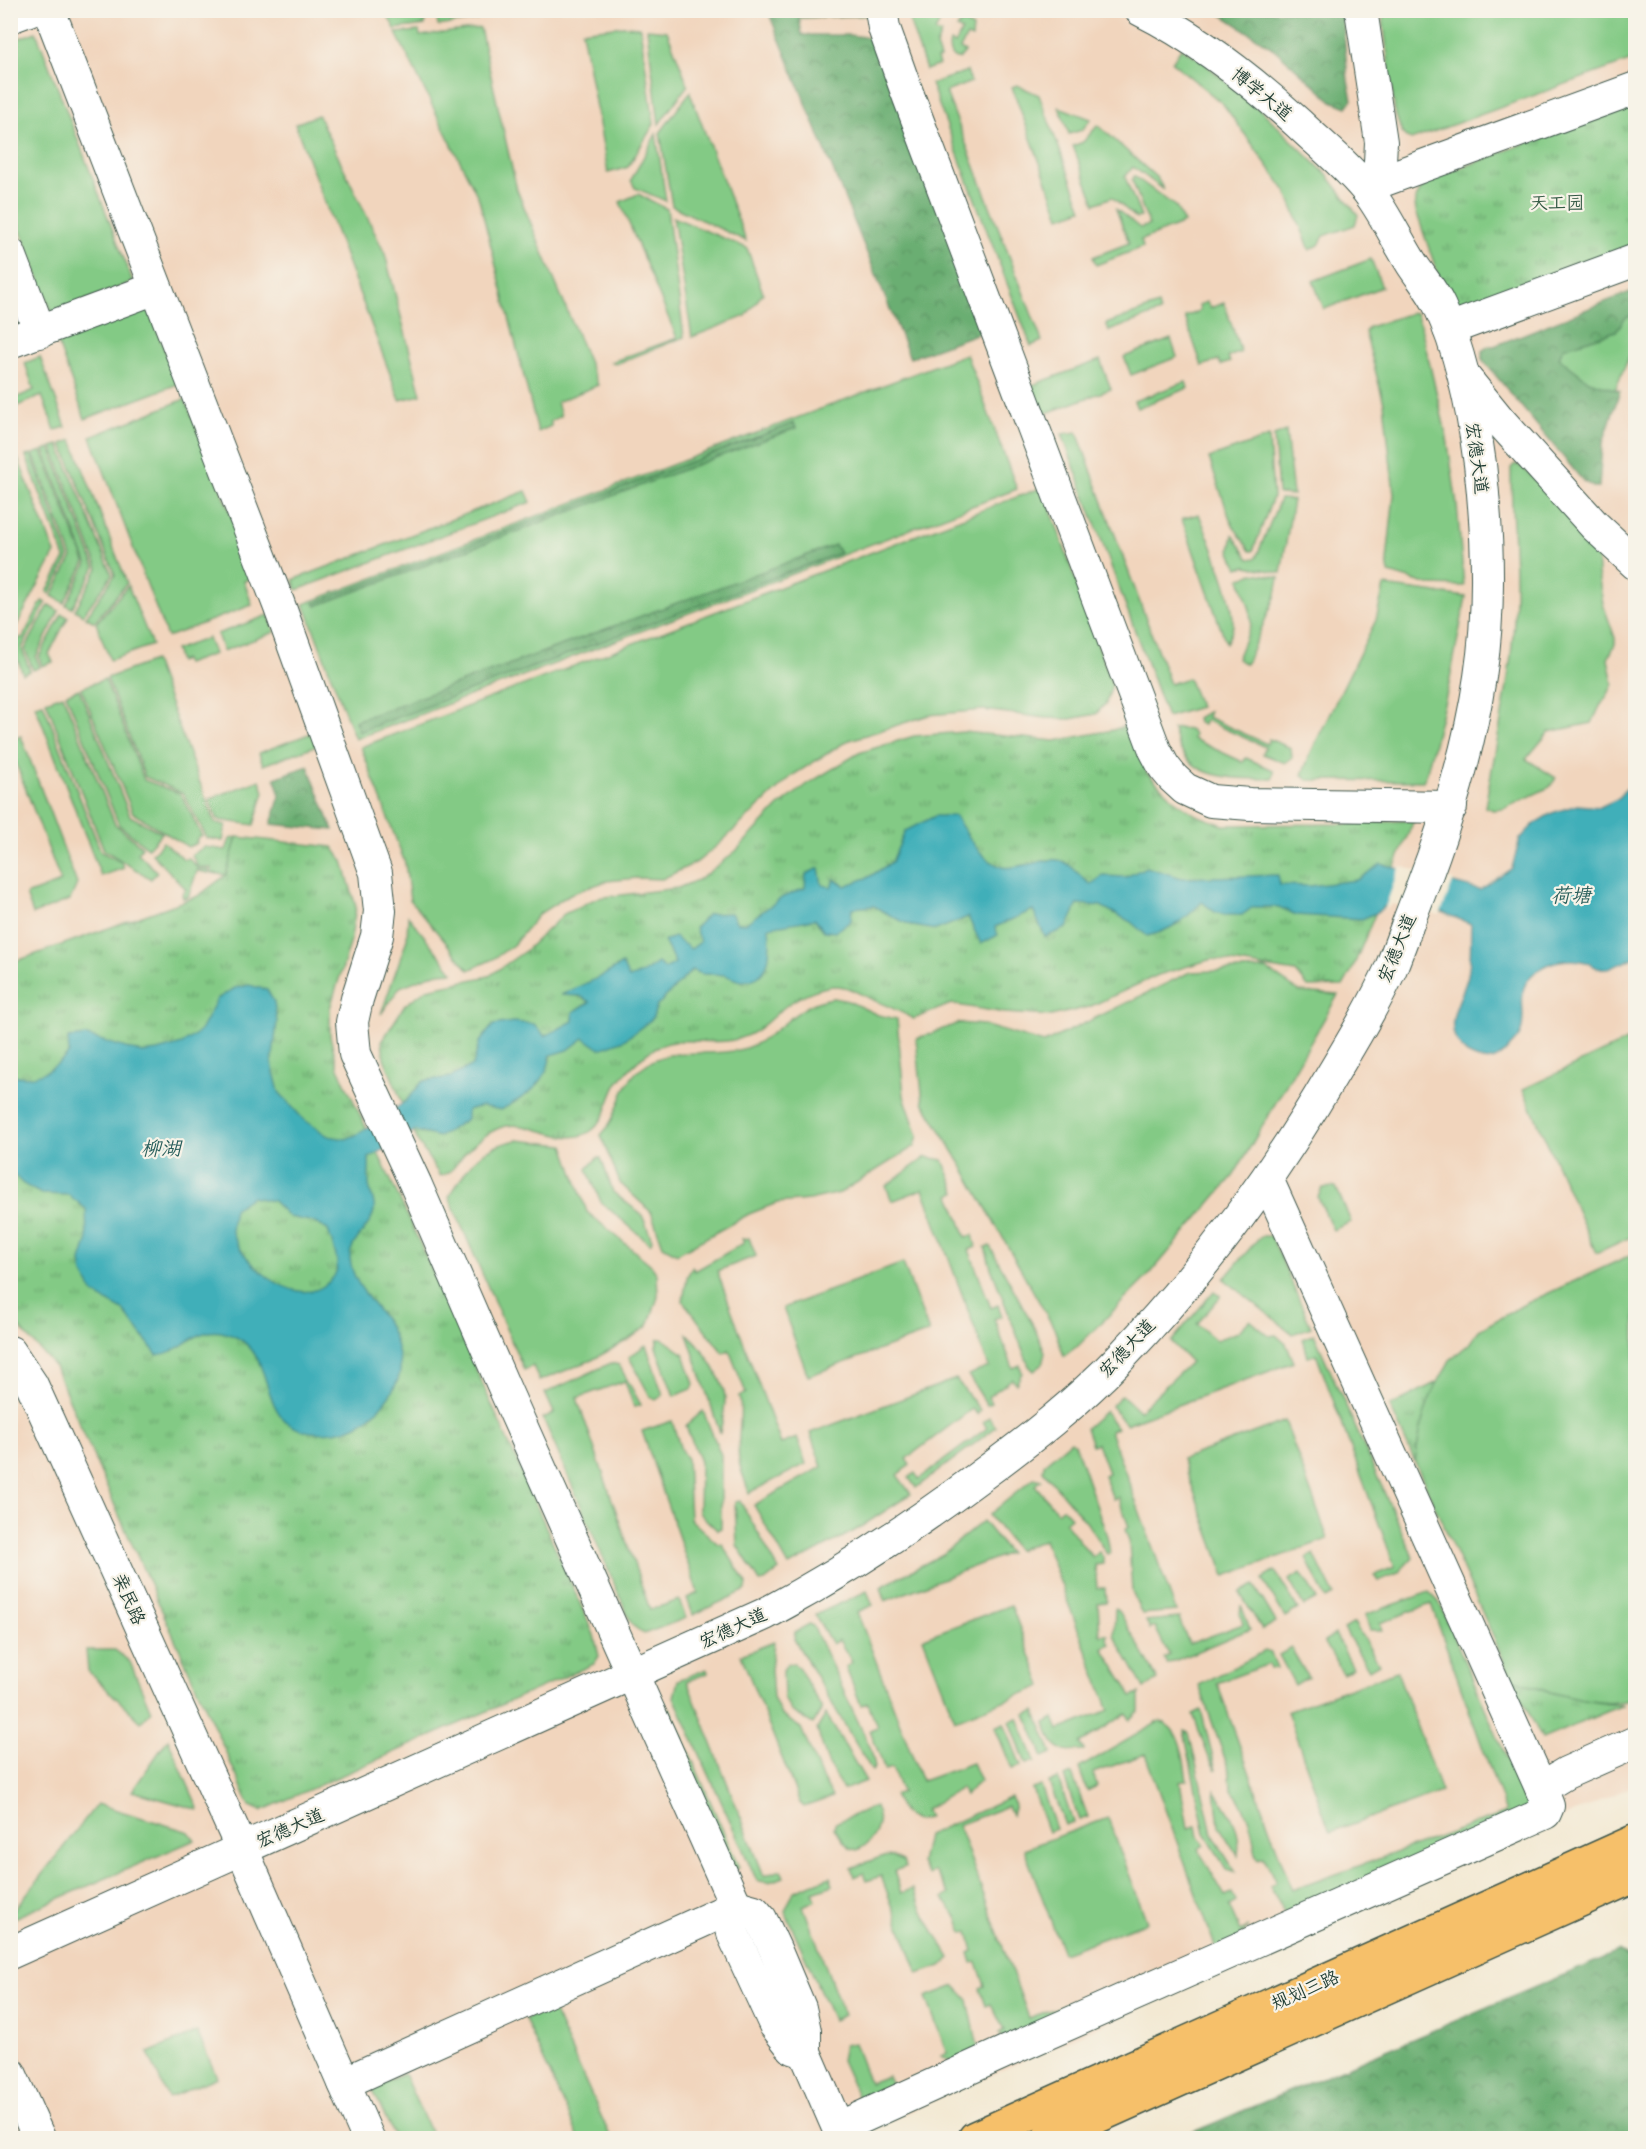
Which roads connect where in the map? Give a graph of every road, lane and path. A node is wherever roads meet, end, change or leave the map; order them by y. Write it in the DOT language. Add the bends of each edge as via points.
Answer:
graph roads {
  1 [pos="29,10"];
  2 [pos="49,10"];
  3 [pos="881,10"];
  4 [pos="1141,10"];
  5 [pos="1360,10"];
  6 [pos="10,17"];
  7 [pos="1635,88"];
  8 [pos="1375,188"];
  9 [pos="10,254"];
  10 [pos="1635,260"];
  11 [pos="156,288"];
  12 [pos="1449,329"];
  13 [pos="40,332"];
  14 [pos="10,342"];
  15 [pos="1462,374"];
  16 [pos="1635,564"];
  17 [pos="1446,822"];
  18 [pos="1267,1179"];
  19 [pos="10,1352"];
  20 [pos="633,1674"];
  21 [pos="1635,1742"];
  22 [pos="1541,1788"];
  23 [pos="1635,1841"];
  24 [pos="242,1849"];
  25 [pos="1635,1875"];
  26 [pos="736,1906"];
  27 [pos="10,1953"];
  28 [pos="10,2073"];
  29 [pos="344,2083"];
  30 [pos="39,2139"];
  31 [pos="368,2139"];
  32 [pos="975,2139"];
  33 [pos="1049,2139"];
  1 -- 6 [label="street"];
  2 -- 11 [label="street"];
  3 -- 17 [label="street" via="905,87 1164,767 1185,789 1211,801"];
  4 -- 8 [label="street, 博学大道" via="1202,46 1274,101 1340,162"];
  5 -- 8 [label="street" via="1381,142"];
  7 -- 8 [label="street"];
  8 -- 12 [label="street, 宏德大道"];
  9 -- 13 [label="street"];
  10 -- 12 [label="street"];
  11 -- 13 [label="street"];
  11 -- 20 [label="street" via="279,605 376,873 380,911 377,936 352,1022 355,1054"];
  12 -- 15 [label="street, 宏德大道"];
  13 -- 14 [label="street"];
  15 -- 16 [label="street" via="1595,526"];
  15 -- 17 [label="street, 宏德大道" via="1477,438 1488,571 1481,674"];
  17 -- 18 [label="street, 宏德大道" via="1392,964 1353,1039"];
  18 -- 20 [label="street, 宏德大道" via="1208,1259 1118,1360 1017,1449 932,1512 846,1568 765,1614"];
  18 -- 22 [label="street"];
  19 -- 24 [label="street, 亲民路" via="32,1385"];
  20 -- 24 [label="street, 宏德大道"];
  20 -- 26 [label="street"];
  21 -- 22 [label="street"];
  22 -- 26 [label="street" via="1548,1806 1536,1818 838,2128 805,2052 793,2048 775,2025 734,1935 730,1922"];
  23 -- 32 [label="main road, 规划三路"];
  24 -- 27 [label="street, 宏德大道"];
  24 -- 29 [label="street, 亲民路"];
  25 -- 33 [label="main road, 规划三路"];
  26 -- 29 [label="street"];
  28 -- 30 [label="street"];
  29 -- 31 [label="street, 亲民路"];
}
